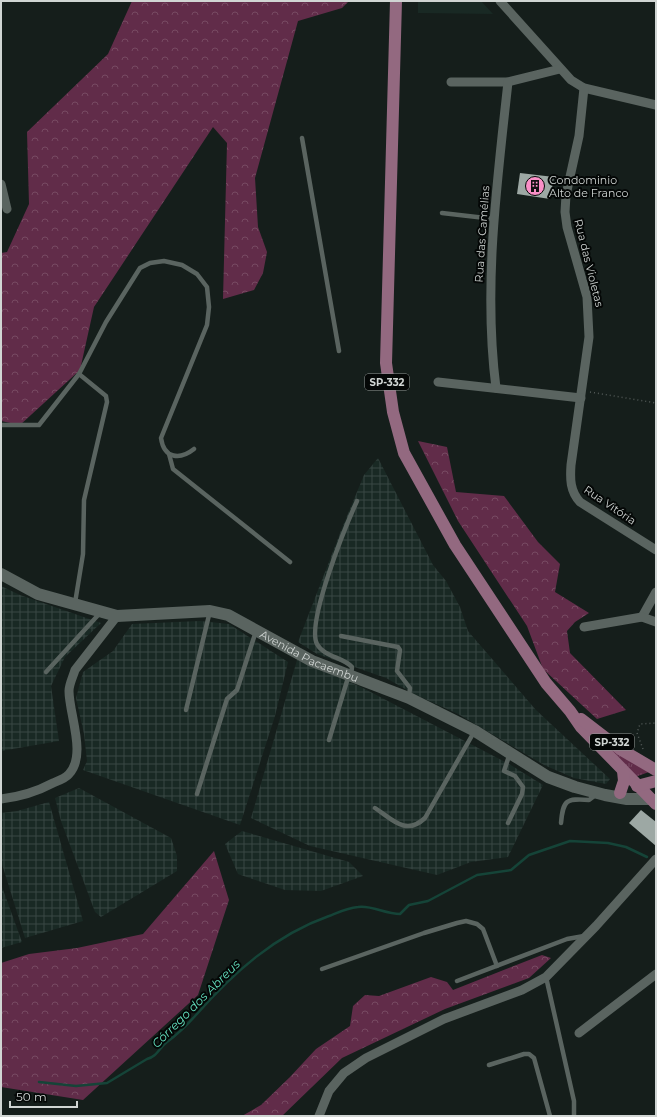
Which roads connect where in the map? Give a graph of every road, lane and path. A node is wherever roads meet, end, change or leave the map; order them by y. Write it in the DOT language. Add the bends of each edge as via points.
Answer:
graph roads {
  1 [pos="396,1"];
  2 [pos="500,1"];
  3 [pos="560,69"];
  4 [pos="451,82"];
  5 [pos="508,82"];
  6 [pos="584,88"];
  7 [pos="656,105"];
  8 [pos="302,138"];
  9 [pos="1,184"];
  10 [pos="8,209"];
  11 [pos="442,213"];
  12 [pos="494,219"];
  13 [pos="338,351"];
  14 [pos="79,374"];
  15 [pos="438,382"];
  16 [pos="496,388"];
  17 [pos="582,394"];
  18 [pos="656,403"];
  19 [pos="1,424"];
  20 [pos="194,449"];
  21 [pos="169,454"];
  22 [pos="357,501"];
  23 [pos="656,550"];
  24 [pos="290,562"];
  25 [pos="1,574"];
  26 [pos="656,592"];
  27 [pos="75,605"];
  28 [pos="210,611"];
  29 [pos="101,612"];
  30 [pos="117,616"];
  31 [pos="642,617"];
  32 [pos="656,622"];
  33 [pos="584,627"];
  34 [pos="257,629"];
  35 [pos="341,636"];
  36 [pos="46,672"];
  37 [pos="351,675"];
  38 [pos="409,698"];
  39 [pos="186,710"];
  40 [pos="570,711"];
  41 [pos="656,723"];
  42 [pos="475,731"];
  43 [pos="329,740"];
  44 [pos="510,753"];
  45 [pos="653,768"];
  46 [pos="623,771"];
  47 [pos="656,781"];
  48 [pos="637,786"];
  49 [pos="656,786"];
  50 [pos="620,793"];
  51 [pos="197,794"];
  52 [pos="601,794"];
  53 [pos="1,799"];
  54 [pos="653,802"];
  55 [pos="375,808"];
  56 [pos="508,823"];
  57 [pos="561,823"];
  58 [pos="656,859"];
  59 [pos="587,936"];
  60 [pos="497,966"];
  61 [pos="322,969"];
  62 [pos="656,974"];
  63 [pos="546,977"];
  64 [pos="457,981"];
  65 [pos="579,1033"];
  66 [pos="489,1065"];
  67 [pos="319,1116"];
  68 [pos="550,1116"];
  69 [pos="574,1116"];
  1 -- 40 [label="main road, SP-332" via="386,363 392,412 404,453 455,545 537,670"];
  2 -- 3 [label="street"];
  3 -- 5 [label="street"];
  3 -- 6 [label="street"];
  4 -- 5 [label="street"];
  5 -- 12 [label="street, Rua das Camélias"];
  6 -- 7 [label="street"];
  6 -- 17 [label="street, Rua das Violetas" via="580,129 565,212 587,297 589,316"];
  8 -- 13 [label="lane"];
  9 -- 10 [label="street"];
  11 -- 12 [label="lane"];
  12 -- 16 [label="street, Rua das Camélias" via="490,277 491,350"];
  14 -- 19 [label="lane" via="39,425"];
  14 -- 21 [label="lane" via="106,322 140,268 164,261 182,265 197,274 207,287 210,307 207,325 161,438 162,446"];
  14 -- 27 [label="lane" via="106,396 107,402 84,500 83,554"];
  15 -- 16 [label="street"];
  16 -- 17 [label="street"];
  17 -- 18 [label="path"];
  17 -- 23 [label="street, Rua Vitória" via="571,465 573,493 580,502"];
  20 -- 21 [label="lane" via="180,456"];
  21 -- 24 [label="lane" via="173,469"];
  22 -- 37 [label="lane" via="332,563 315,631 317,644 325,652 348,662 352,667"];
  25 -- 27 [label="street, Avenida Pacaembu" via="38,594"];
  26 -- 31 [label="street"];
  27 -- 29 [label="street, Avenida Pacaembu"];
  28 -- 30 [label="street, Avenida Pacaembu"];
  28 -- 34 [label="street, Avenida Pacaembu" via="228,615"];
  28 -- 39 [label="lane"];
  29 -- 30 [label="street, Avenida Pacaembu"];
  29 -- 36 [label="lane"];
  30 -- 53 [label="street" via="75,670 71,681 69,702 77,744 76,762 69,774 47,786 12,798"];
  31 -- 32 [label="street"];
  31 -- 33 [label="street"];
  34 -- 37 [label="street, Avenida Pacaembu" via="312,661"];
  34 -- 51 [label="lane" via="237,690 227,699"];
  35 -- 38 [label="lane" via="398,647 400,650 396,671 410,688"];
  37 -- 38 [label="street, Avenida Pacaembu"];
  37 -- 43 [label="lane"];
  38 -- 42 [label="street, Avenida Pacaembu"];
  40 -- 45 [label="main road, SP-332" via="620,749"];
  40 -- 46 [label="main road, SP-332" via="581,727"];
  41 -- 45 [label="path" via="640,724 637,733"];
  42 -- 44 [label="street, Avenida Pacaembu"];
  42 -- 55 [label="lane" via="425,818 417,826 402,826"];
  44 -- 52 [label="street, Avenida Pacaembu" via="548,777"];
  44 -- 56 [label="lane" via="504,771 515,776 523,787"];
  46 -- 48 [label="main road, SP-332"];
  46 -- 50 [label="main road" via="624,781"];
  47 -- 48 [label="main road"];
  48 -- 50 [label="street"];
  48 -- 54 [label="main road, SP-332"];
  49 -- 54 [label="main road"];
  50 -- 52 [label="street"];
  52 -- 54 [label="street, Avenida Pacaembu"];
  52 -- 57 [label="lane" via="589,800 566,801"];
  58 -- 59 [label="street"];
  59 -- 60 [label="lane" via="567,939"];
  59 -- 63 [label="street"];
  60 -- 61 [label="lane" via="483,929 466,921"];
  60 -- 64 [label="lane"];
  62 -- 65 [label="street"];
  63 -- 67 [label="street" via="522,990 444,1019 366,1058 344,1073 329,1091"];
  63 -- 69 [label="lane" via="574,1101"];
  66 -- 68 [label="lane" via="524,1054 534,1058"];
}
